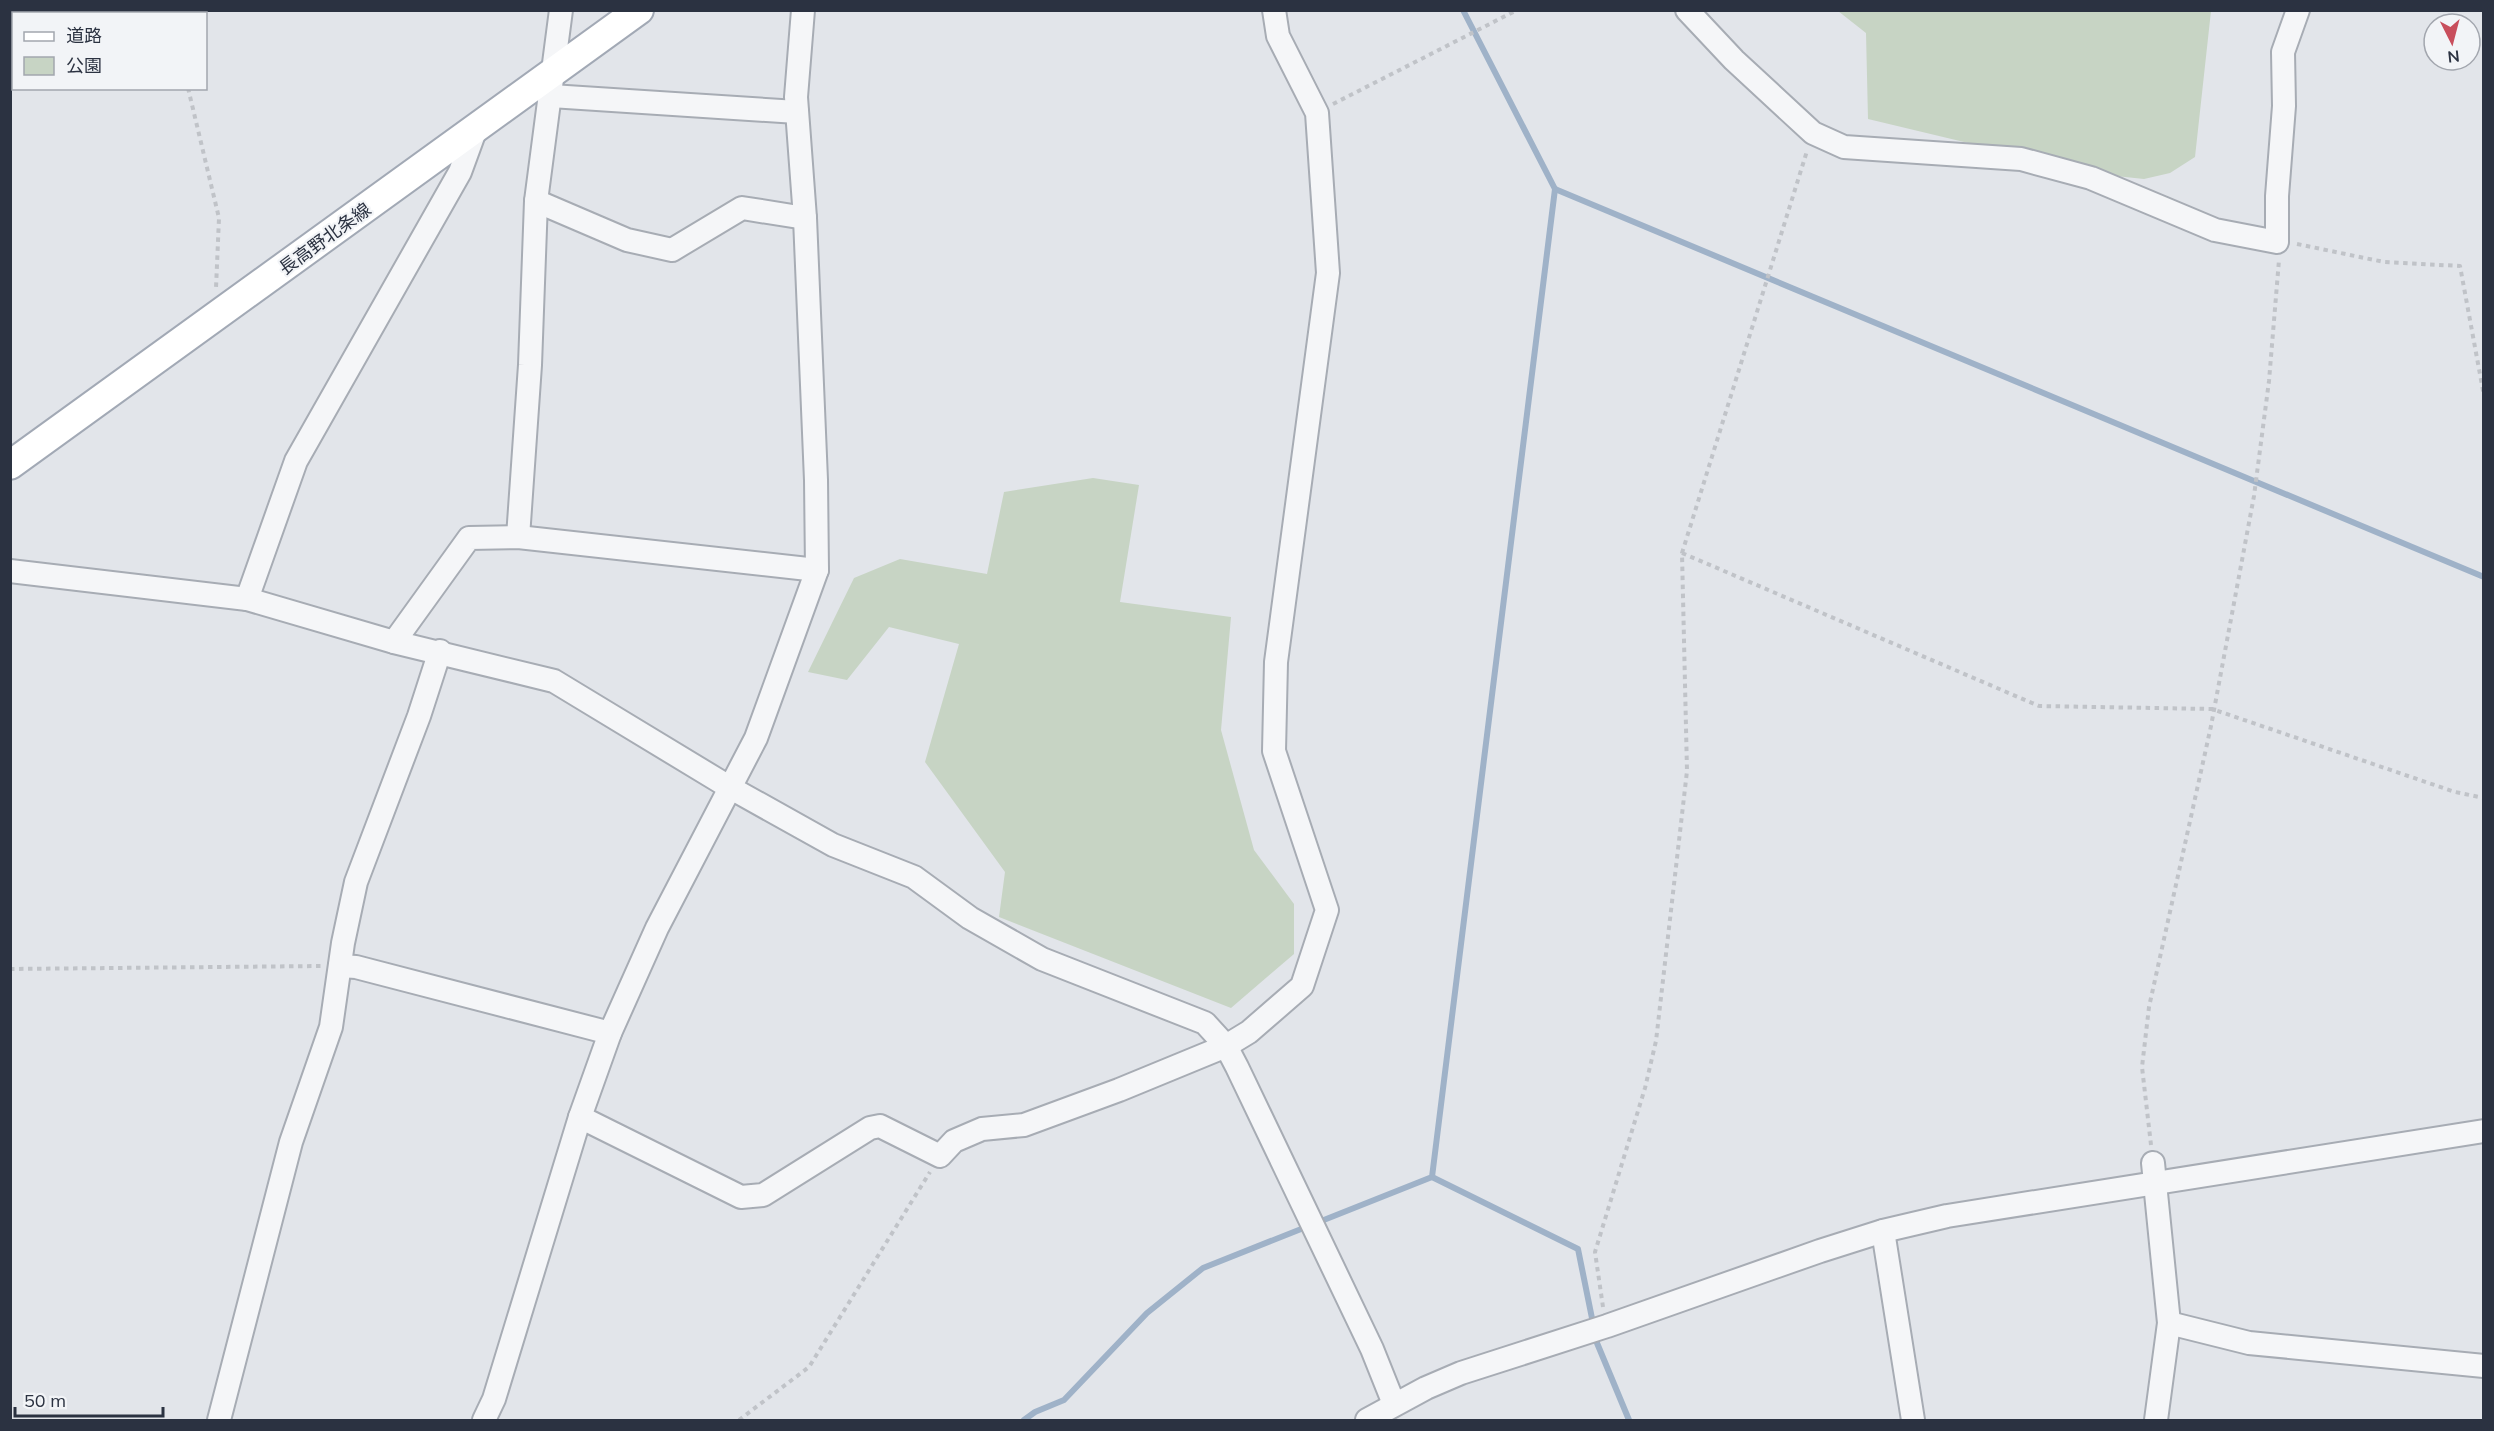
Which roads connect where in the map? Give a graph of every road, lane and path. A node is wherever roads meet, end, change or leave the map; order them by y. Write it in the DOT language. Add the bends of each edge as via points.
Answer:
graph roads {
  1 [pos="561,10"];
  2 [pos="639,10"];
  3 [pos="803,10"];
  4 [pos="1274,10"];
  5 [pos="1517,10"];
  6 [pos="1687,10"];
  7 [pos="2298,10"];
  8 [pos="552,85"];
  9 [pos="188,90"];
  10 [pos="797,112"];
  11 [pos="1317,112"];
  12 [pos="475,131"];
  13 [pos="1813,133"];
  14 [pos="536,201"];
  15 [pos="805,218"];
  16 [pos="2277,242"];
  17 [pos="224,311"];
  18 [pos="2484,396"];
  19 [pos="10,465"];
  20 [pos="518,537"];
  21 [pos="1682,553"];
  22 [pos="817,570"];
  23 [pos="10,572"];
  24 [pos="247,598"];
  25 [pos="394,642"];
  26 [pos="440,651"];
  27 [pos="2212,709"];
  28 [pos="729,787"];
  29 [pos="2484,798"];
  30 [pos="340,966"];
  31 [pos="10,969"];
  32 [pos="610,1033"];
  33 [pos="1226,1046"];
  34 [pos="580,1117"];
  35 [pos="2484,1131"];
  36 [pos="940,1156"];
  37 [pos="2154,1173"];
  38 [pos="1883,1232"];
  39 [pos="2169,1323"];
  40 [pos="1607,1326"];
  41 [pos="2484,1365"];
  42 [pos="1394,1404"];
  43 [pos="219,1420"];
  44 [pos="484,1420"];
  45 [pos="739,1420"];
  46 [pos="1367,1420"];
  47 [pos="1913,1420"];
  48 [pos="2156,1420"];
  1 -- 8 [label="street"];
  2 -- 8 [label="main road, 長高野北条線"];
  3 -- 10 [label="street"];
  4 -- 11 [label="street" via="1278,36"];
  5 -- 11 [label="path"];
  6 -- 13 [label="street"];
  7 -- 16 [label="street" via="2283,52"];
  8 -- 10 [label="street"];
  8 -- 12 [label="main road, 長高野北条線"];
  8 -- 14 [label="street"];
  9 -- 17 [label="path" via="219,218 215,284"];
  10 -- 15 [label="street"];
  11 -- 33 [label="street" via="1328,273 1276,662 1274,751 1327,910 1302,986 1249,1032"];
  12 -- 17 [label="main road, 長高野北条線"];
  12 -- 24 [label="street" via="460,172 296,461"];
  13 -- 16 [label="street" via="1844,147 2021,159 2091,178 2215,230"];
  13 -- 21 [label="path"];
  14 -- 15 [label="street" via="627,240 672,250 741,208"];
  14 -- 20 [label="street"];
  15 -- 22 [label="street"];
  16 -- 18 [label="path" via="2384,262 2460,266"];
  16 -- 27 [label="path" via="2279,268 2270,381 2254,496"];
  17 -- 19 [label="main road, 長高野北条線"];
  20 -- 22 [label="street"];
  20 -- 25 [label="street" via="469,538"];
  21 -- 27 [label="path" via="2039,706"];
  21 -- 40 [label="path" via="1687,771 1656,1041 1594,1252"];
  22 -- 28 [label="street" via="756,738"];
  23 -- 24 [label="street"];
  24 -- 25 [label="street"];
  25 -- 26 [label="street"];
  26 -- 28 [label="street" via="554,681"];
  26 -- 30 [label="street" via="356,882"];
  27 -- 29 [label="path" via="2456,792"];
  27 -- 37 [label="path" via="2149,1007 2142,1067"];
  28 -- 32 [label="street" via="657,928"];
  28 -- 33 [label="street" via="833,845 914,878 970,918 1042,959 1205,1023"];
  30 -- 31 [label="path"];
  30 -- 32 [label="street"];
  30 -- 43 [label="street" via="331,1027 291,1142"];
  32 -- 34 [label="street"];
  33 -- 36 [label="street" via="1024,1125 982,1129 954,1141"];
  33 -- 42 [label="street" via="1372,1349"];
  34 -- 36 [label="street" via="741,1197 763,1195 870,1128 880,1126"];
  34 -- 44 [label="street" via="525,1304"];
  35 -- 37 [label="street"];
  36 -- 45 [label="path" via="810,1367"];
  37 -- 38 [label="street"];
  37 -- 39 [label="street"];
  38 -- 40 [label="street"];
  38 -- 47 [label="street"];
  39 -- 41 [label="street" via="2249,1343"];
  39 -- 48 [label="street"];
  40 -- 42 [label="street" via="1461,1373"];
  42 -- 46 [label="street"];
}
